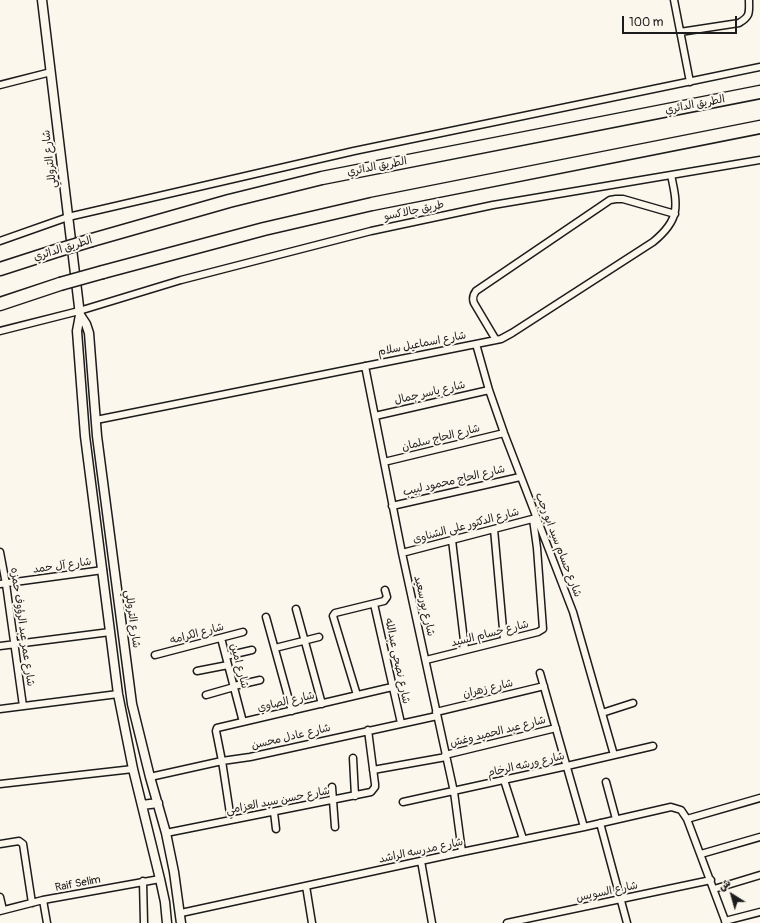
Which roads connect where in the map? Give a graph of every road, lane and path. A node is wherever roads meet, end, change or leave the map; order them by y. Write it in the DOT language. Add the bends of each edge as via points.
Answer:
graph roads {
  1 [pos="42,0"];
  2 [pos="674,0"];
  3 [pos="749,0"];
  4 [pos="680,32"];
  5 [pos="760,67"];
  6 [pos="51,72"];
  7 [pos="690,82"];
  8 [pos="0,85"];
  9 [pos="760,92"];
  10 [pos="760,127"];
  11 [pos="760,160"];
  12 [pos="672,175"];
  13 [pos="675,214"];
  14 [pos="68,217"];
  15 [pos="0,241"];
  16 [pos="0,269"];
  17 [pos="0,304"];
  18 [pos="80,313"];
  19 [pos="0,331"];
  20 [pos="496,340"];
  21 [pos="476,344"];
  22 [pos="365,366"];
  23 [pos="489,390"];
  24 [pos="375,416"];
  25 [pos="96,420"];
  26 [pos="504,433"];
  27 [pos="384,462"];
  28 [pos="520,476"];
  29 [pos="392,506"];
  30 [pos="535,519"];
  31 [pos="494,530"];
  32 [pos="452,540"];
  33 [pos="0,552"];
  34 [pos="402,553"];
  35 [pos="103,570"];
  36 [pos="3,584"];
  37 [pos="385,590"];
  38 [pos="374,604"];
  39 [pos="296,609"];
  40 [pos="266,617"];
  41 [pos="110,632"];
  42 [pos="243,632"];
  43 [pos="319,637"];
  44 [pos="221,638"];
  45 [pos="504,640"];
  46 [pos="305,641"];
  47 [pos="14,644"];
  48 [pos="0,646"];
  49 [pos="275,648"];
  50 [pos="465,649"];
  51 [pos="252,650"];
  52 [pos="155,655"];
  53 [pos="226,656"];
  54 [pos="426,660"];
  55 [pos="228,665"];
  56 [pos="197,671"];
  57 [pos="540,673"];
  58 [pos="260,680"];
  59 [pos="234,686"];
  60 [pos="544,686"];
  61 [pos="392,687"];
  62 [pos="118,694"];
  63 [pos="206,695"];
  64 [pos="357,695"];
  65 [pos="633,703"];
  66 [pos="322,704"];
  67 [pos="23,706"];
  68 [pos="0,709"];
  69 [pos="292,711"];
  70 [pos="602,712"];
  71 [pos="437,714"];
  72 [pos="243,722"];
  73 [pos="401,723"];
  74 [pos="556,728"];
  75 [pos="368,730"];
  76 [pos="653,746"];
  77 [pos="614,755"];
  78 [pos="445,756"];
  79 [pos="352,758"];
  80 [pos="222,761"];
  81 [pos="567,766"];
  82 [pos="133,769"];
  83 [pos="374,770"];
  84 [pos="150,777"];
  85 [pos="504,780"];
  86 [pos="606,782"];
  87 [pos="0,784"];
  88 [pos="332,787"];
  89 [pos="454,792"];
  90 [pos="355,796"];
  91 [pos="760,798"];
  92 [pos="334,800"];
  93 [pos="403,802"];
  94 [pos="158,803"];
  95 [pos="142,805"];
  96 [pos="274,812"];
  97 [pos="688,819"];
  98 [pos="231,820"];
  99 [pos="616,820"];
  100 [pos="600,823"];
  101 [pos="335,827"];
  102 [pos="584,827"];
  103 [pos="276,829"];
  104 [pos="166,833"];
  105 [pos="760,837"];
  106 [pos="523,839"];
  107 [pos="0,844"];
  108 [pos="462,852"];
  109 [pos="701,854"];
  110 [pos="421,861"];
  111 [pos="760,875"];
  112 [pos="160,879"];
  113 [pos="711,880"];
  114 [pos="143,882"];
  115 [pos="306,886"];
  116 [pos="714,889"];
  117 [pos="0,897"];
  118 [pos="621,899"];
  119 [pos="43,900"];
  120 [pos="32,903"];
  121 [pos="1,910"];
  122 [pos="760,912"];
  123 [pos="181,913"];
  124 [pos="726,922"];
  125 [pos="47,923"];
  126 [pos="144,923"];
  127 [pos="167,923"];
  128 [pos="181,923"];
  129 [pos="312,923"];
  130 [pos="432,923"];
  131 [pos="507,923"];
  132 [pos="627,923"];
  1 -- 6 [label="street, شارع التروللي"];
  2 -- 4 [label="street"];
  3 -- 4 [label="street" via="747,19 739,23"];
  4 -- 7 [label="street"];
  5 -- 7 [label="street"];
  6 -- 8 [label="street"];
  6 -- 14 [label="street, شارع التروللي"];
  7 -- 14 [label="street" via="354,151"];
  9 -- 16 [label="highway, الطريق الدائري, bridge" via="322,178 229,201"];
  10 -- 17 [label="highway, bridge" via="364,206 233,237 60,284"];
  11 -- 12 [label="street, طريق جالاكسو"];
  12 -- 13 [label="street, شارع اسماعيل سلام" via="676,200"];
  12 -- 18 [label="street, طريق جالاكسو" via="493,205 371,231 181,280"];
  13 -- 20 [label="street, شارع اسماعيل سلام" via="667,230 653,242 512,334"];
  13 -- 20 [label="street" via="623,199 610,200 476,291 472,299"];
  14 -- 15 [label="street"];
  14 -- 18 [label="street, شارع التروللي"];
  18 -- 19 [label="street, طريق جالاكسو"];
  18 -- 25 [label="street, شارع التروللي" via="89,333"];
  18 -- 35 [label="street, شارع التروللي" via="77,331 85,432"];
  20 -- 21 [label="street, شارع اسماعيل سلام"];
  21 -- 22 [label="street, شارع اسماعيل سلام"];
  21 -- 23 [label="street, شارع حسام سيد ابو رجب"];
  22 -- 24 [label="street, شارع بورسعيد"];
  22 -- 25 [label="street, شارع اسماعيل سلام"];
  23 -- 24 [label="street, شارع ياسر جمال"];
  23 -- 26 [label="street, شارع حسام سيد ابو رجب"];
  24 -- 27 [label="street, شارع بورسعيد"];
  25 -- 84 [label="street, شارع التروللي" via="132,704"];
  26 -- 27 [label="street, شارع الحاج سلمان"];
  26 -- 28 [label="street, شارع حسام سيد ابو رجب"];
  27 -- 29 [label="street, شارع بورسعيد"];
  28 -- 29 [label="street, شارع الحاج محمود لبيب"];
  28 -- 30 [label="street, شارع حسام سيد ابو رجب"];
  29 -- 34 [label="street, شارع بورسعيد"];
  30 -- 31 [label="street, شارع الدكتور على الشناوى"];
  30 -- 45 [label="street, شارع حسام السيد" via="543,629"];
  30 -- 70 [label="street, شارع حسام سيد ابو رجب" via="573,612"];
  31 -- 32 [label="street, شارع الدكتور على الشناوى"];
  31 -- 45 [label="street"];
  32 -- 34 [label="street, شارع الدكتور على الشناوى"];
  32 -- 50 [label="street"];
  33 -- 36 [label="street, شارع عمر عبد الرؤوف حمزه"];
  34 -- 54 [label="street, شارع بورسعيد"];
  35 -- 36 [label="street, شارع آل حمد"];
  35 -- 41 [label="street, شارع التروللي"];
  36 -- 47 [label="street, شارع عمر عبد الرؤوف حمزه"];
  37 -- 38 [label="street" via="386,599"];
  38 -- 61 [label="street, شارع نصحى عبدالله"];
  38 -- 64 [label="street" via="335,613 333,616"];
  39 -- 46 [label="street"];
  40 -- 49 [label="street"];
  41 -- 47 [label="street"];
  41 -- 62 [label="street, شارع التروللي"];
  42 -- 44 [label="street, شارع الكرامه"];
  43 -- 46 [label="street"];
  44 -- 52 [label="street, شارع الكرامه"];
  44 -- 53 [label="street, شارع امين"];
  45 -- 50 [label="street, شارع حسام السيد"];
  46 -- 49 [label="street"];
  46 -- 66 [label="street"];
  47 -- 48 [label="street"];
  47 -- 67 [label="street, شارع عمر عبد الرؤوف حمزه"];
  49 -- 69 [label="street"];
  50 -- 54 [label="street, شارع حسام السيد"];
  51 -- 53 [label="street"];
  53 -- 55 [label="street, شارع امين"];
  54 -- 71 [label="street, شارع بورسعيد"];
  55 -- 56 [label="street"];
  55 -- 59 [label="street, شارع امين"];
  57 -- 60 [label="street"];
  58 -- 59 [label="street"];
  59 -- 63 [label="street"];
  59 -- 72 [label="street, شارع امين"];
  60 -- 71 [label="street, شارع زهران"];
  60 -- 74 [label="street"];
  61 -- 64 [label="street, شارع الصاوي"];
  61 -- 73 [label="street, شارع نصحى عبدالله"];
  62 -- 67 [label="street"];
  62 -- 82 [label="street, شارع التروللي"];
  64 -- 66 [label="street, شارع الصاوي"];
  65 -- 70 [label="street"];
  66 -- 69 [label="street, شارع الصاوي"];
  67 -- 68 [label="street"];
  69 -- 72 [label="street, شارع الصاوي"];
  70 -- 77 [label="street, شارع حسام سيد ابو رجب"];
  71 -- 73 [label="street, شارع عادل محسن"];
  71 -- 78 [label="street, شارع بورسعيد"];
  72 -- 80 [label="street, شارع الصاوي" via="216,729"];
  73 -- 75 [label="street, شارع عادل محسن"];
  74 -- 78 [label="street, شارع عبد الحميد وغش"];
  74 -- 81 [label="street"];
  75 -- 80 [label="street, شارع عادل محسن"];
  75 -- 83 [label="street"];
  76 -- 77 [label="street, شارع ورشه الرخام"];
  77 -- 81 [label="street, شارع ورشه الرخام"];
  78 -- 83 [label="street, شارع عبد الحميد وغش"];
  78 -- 89 [label="street, شارع بورسعيد"];
  79 -- 90 [label="street"];
  80 -- 84 [label="street, شارع عادل محسن"];
  80 -- 98 [label="street"];
  81 -- 85 [label="street, شارع ورشه الرخام"];
  81 -- 102 [label="street"];
  82 -- 87 [label="street"];
  82 -- 95 [label="street, شارع التروللي"];
  83 -- 90 [label="street, شارع حسن سيد العزامي" via="373,790"];
  84 -- 94 [label="street, شارع التروللي"];
  85 -- 89 [label="street, شارع ورشه الرخام"];
  85 -- 106 [label="street"];
  86 -- 99 [label="street"];
  88 -- 92 [label="street"];
  89 -- 93 [label="street, شارع ورشه الرخام"];
  89 -- 108 [label="street, شارع بورسعيد"];
  90 -- 92 [label="street, شارع حسن سيد العزامي"];
  91 -- 97 [label="street"];
  92 -- 96 [label="street, شارع حسن سيد العزامي"];
  92 -- 101 [label="street"];
  94 -- 95 [label="street"];
  94 -- 104 [label="street, شارع التروللي"];
  95 -- 112 [label="street, شارع التروللي"];
  96 -- 98 [label="street, شارع حسن سيد العزامي"];
  96 -- 103 [label="street"];
  97 -- 99 [label="street, شارع مدرسه الراشد" via="681,810 666,807"];
  97 -- 109 [label="street"];
  98 -- 104 [label="street, شارع حسن سيد العزامي"];
  99 -- 100 [label="street, شارع مدرسه الراشد"];
  100 -- 102 [label="street, شارع مدرسه الراشد"];
  100 -- 118 [label="street"];
  102 -- 106 [label="street, شارع مدرسه الراشد"];
  104 -- 123 [label="street, شارع التروللي"];
  105 -- 109 [label="street"];
  106 -- 108 [label="street, شارع مدرسه الراشد"];
  107 -- 120 [label="street" via="19,841 23,844"];
  108 -- 110 [label="street, شارع مدرسه الراشد"];
  109 -- 113 [label="street"];
  110 -- 115 [label="street, شارع مدرسه الراشد"];
  110 -- 130 [label="street"];
  111 -- 116 [label="street"];
  112 -- 114 [label="street, Raif Selim"];
  112 -- 127 [label="street, شارع التروللي"];
  113 -- 116 [label="street"];
  113 -- 118 [label="street, شارع السويس"];
  114 -- 119 [label="street, Raif Selim"];
  114 -- 126 [label="street"];
  115 -- 123 [label="street, شارع مدرسه الراشد"];
  115 -- 129 [label="street"];
  116 -- 124 [label="street"];
  117 -- 121 [label="street"];
  118 -- 131 [label="street, شارع السويس"];
  118 -- 132 [label="street"];
  119 -- 120 [label="street, Raif Selim"];
  119 -- 125 [label="street"];
  120 -- 121 [label="street, Raif Selim"];
  122 -- 124 [label="street"];
  123 -- 128 [label="street, شارع التروللي"];
}
